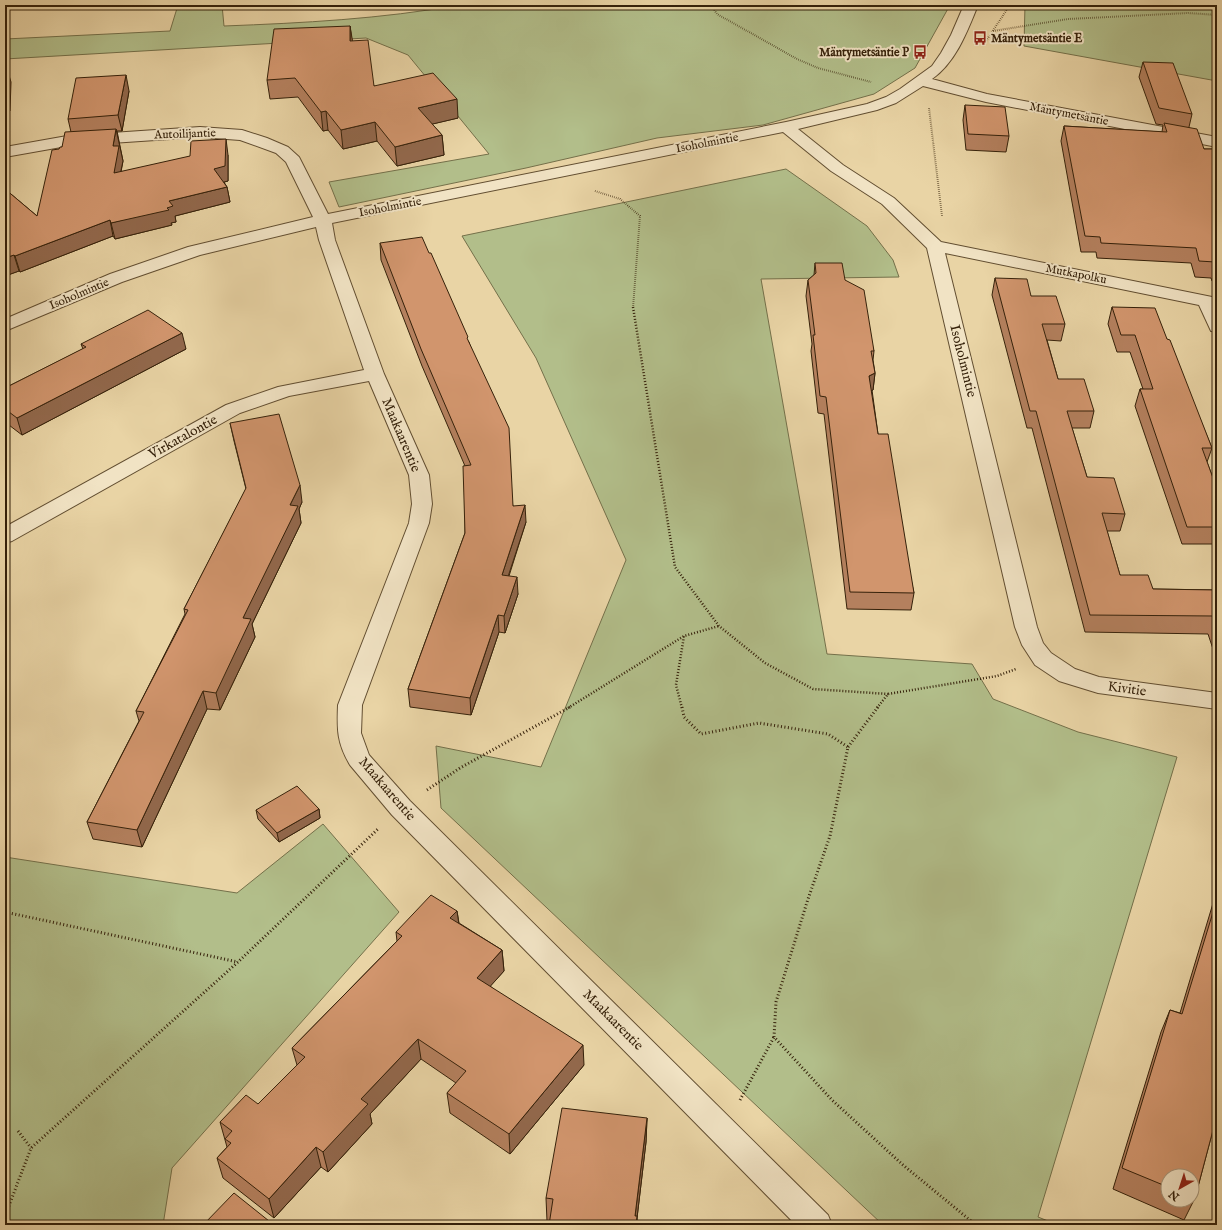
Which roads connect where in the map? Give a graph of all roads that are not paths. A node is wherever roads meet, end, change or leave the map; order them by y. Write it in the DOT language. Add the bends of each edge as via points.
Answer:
graph roads {
  1 [pos="971,5"];
  2 [pos="915,85"];
  3 [pos="786,127"];
  4 [pos="1217,142"];
  5 [pos="5,152"];
  6 [pos="322,220"];
  7 [pos="935,246"];
  8 [pos="1211,302"];
  9 [pos="5,326"];
  10 [pos="1217,327"];
  11 [pos="375,374"];
  12 [pos="5,536"];
  13 [pos="1043,659"];
  14 [pos="1217,701"];
  15 [pos="817,1225"];
  1 -- 2 [label="street, Isoholmintie" via="948,54 937,69"];
  2 -- 3 [label="street, Isoholmintie" via="891,100 872,107"];
  2 -- 4 [label="street, Mäntymetsäntie"];
  3 -- 6 [label="street, Isoholmintie"];
  3 -- 7 [label="street" via="837,168 888,201"];
  5 -- 6 [label="street, Autoilijantie" via="41,144 192,132 242,136 282,150 293,160"];
  6 -- 9 [label="street, Isoholmintie" via="194,251 116,278"];
  6 -- 11 [label="street, Maakaarentie"];
  7 -- 8 [label="street, Mutkapolku"];
  7 -- 13 [label="street, Isoholmintie" via="1026,627 1033,645"];
  8 -- 10 [label="street"];
  11 -- 12 [label="street, Virkatalontie" via="292,388 255,399"];
  11 -- 15 [label="street, Maakaarentie" via="419,475 422,504 419,523 350,705 349,733 358,759 401,808"];
  13 -- 14 [label="street, Kivitie" via="1067,675 1098,685"];
}
